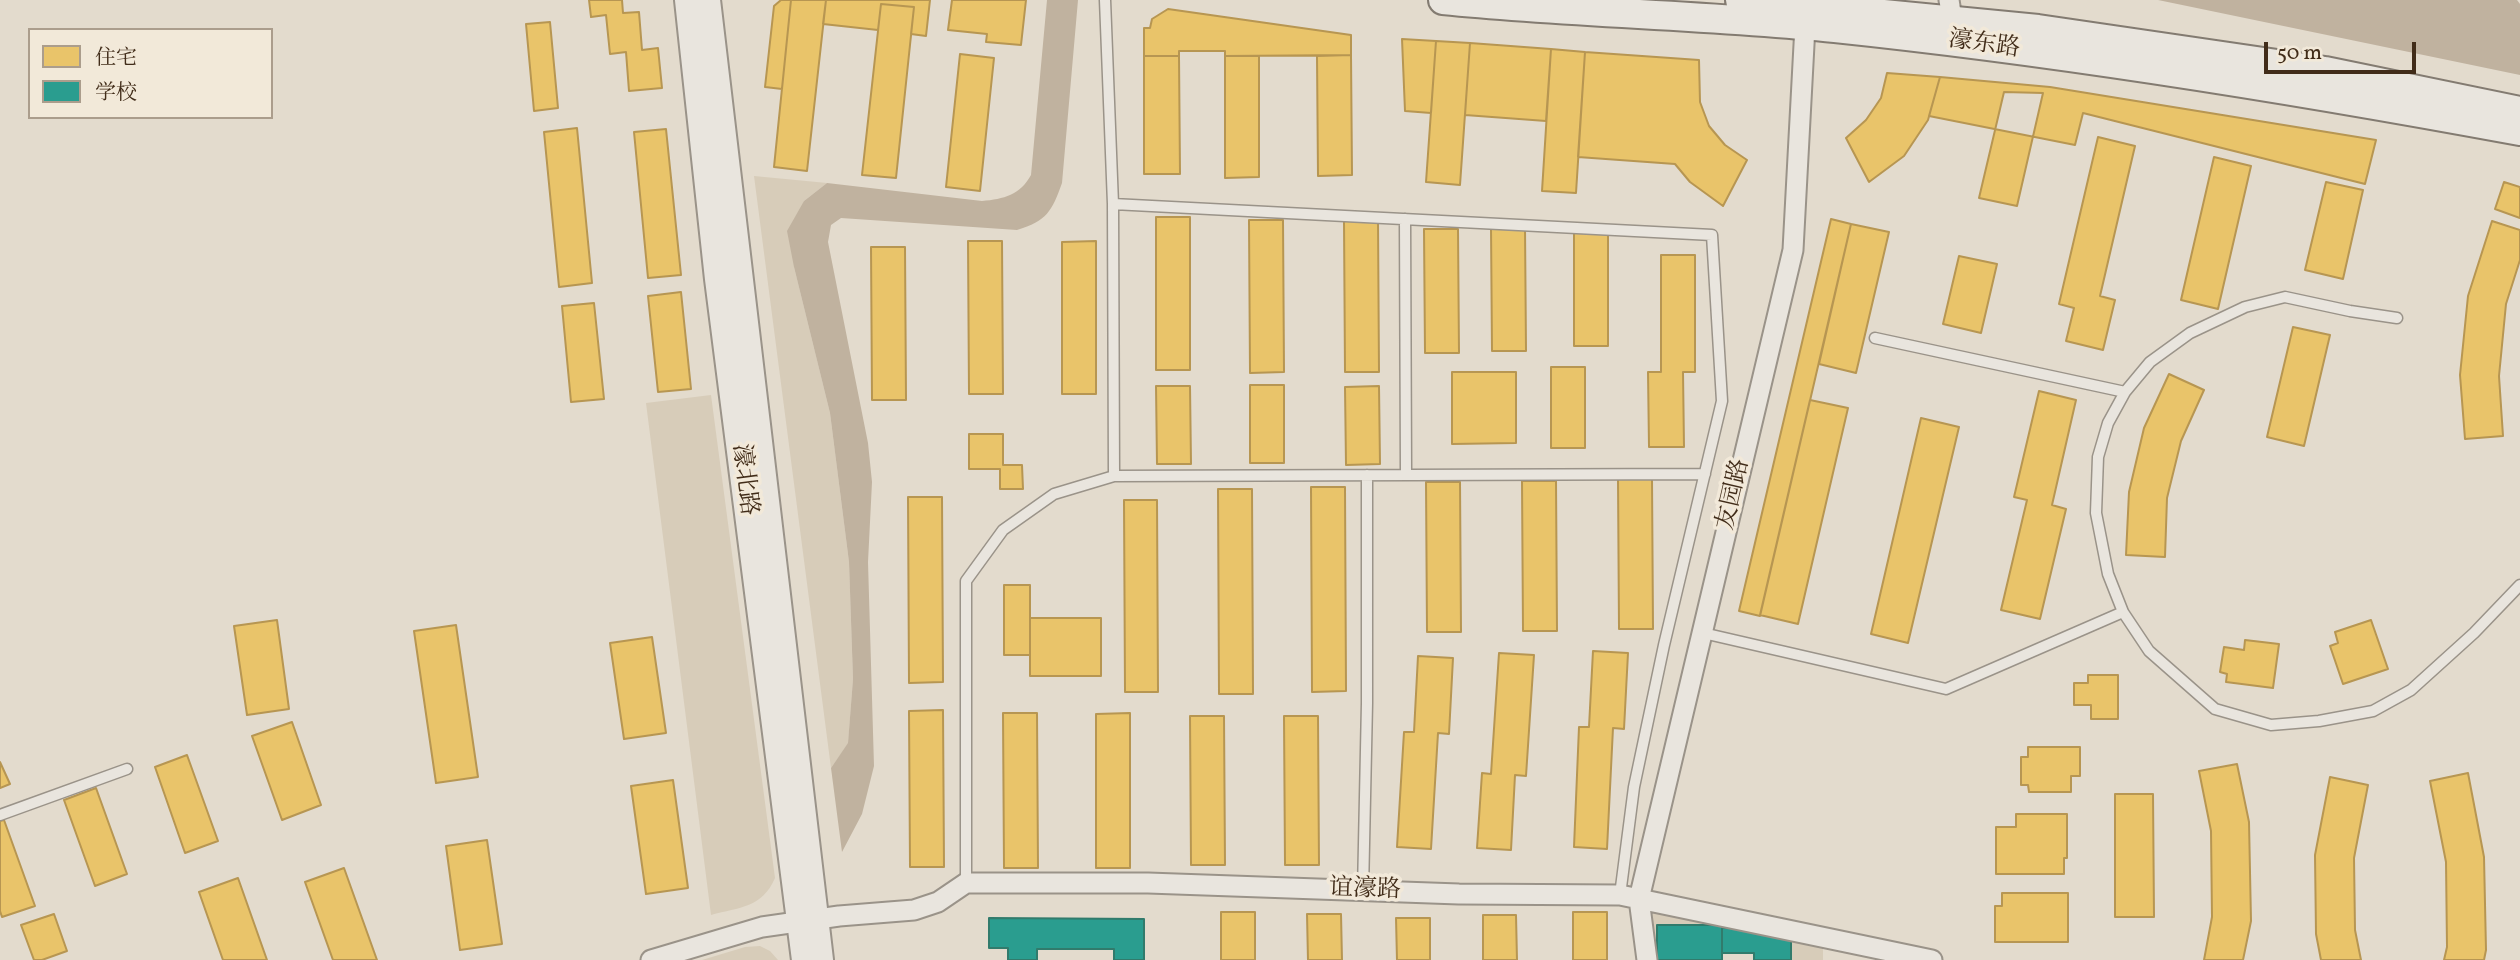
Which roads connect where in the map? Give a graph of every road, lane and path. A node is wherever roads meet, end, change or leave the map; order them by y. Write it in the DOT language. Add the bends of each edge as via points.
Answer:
graph roads {
  1 [pos="687,0"];
  2 [pos="708,0"];
  3 [pos="1105,0"];
  4 [pos="1443,0"];
  5 [pos="1740,0"];
  6 [pos="1951,10"];
  7 [pos="1805,26"];
  8 [pos="2520,111"];
  9 [pos="2520,131"];
  10 [pos="1113,204"];
  11 [pos="1405,219"];
  12 [pos="2397,318"];
  13 [pos="1875,338"];
  14 [pos="2124,392"];
  15 [pos="1705,474"];
  16 [pos="1367,475"];
  17 [pos="1406,475"];
  18 [pos="1114,476"];
  19 [pos="2520,585"];
  20 [pos="2123,612"];
  21 [pos="1703,633"];
  22 [pos="127,769"];
  23 [pos="0,815"];
  24 [pos="966,884"];
  25 [pos="1363,891"];
  26 [pos="1630,897"];
  27 [pos="807,921"];
  28 [pos="651,960"];
  29 [pos="804,960"];
  30 [pos="821,960"];
  31 [pos="1647,960"];
  32 [pos="1932,960"];
  1 -- 27 [label="street, 濠北路" via="717,279"];
  2 -- 27 [label="street, 濠北路"];
  3 -- 10 [label="lane"];
  4 -- 7 [label="main road, 濠东路"];
  5 -- 6 [label="main road, 濠东路"];
  6 -- 8 [label="main road, 濠东路" via="2038,29 2325,71"];
  7 -- 9 [label="main road, 濠东路" via="1961,42 2276,88"];
  7 -- 21 [label="street, 友园路" via="1793,250"];
  10 -- 11 [label="lane"];
  10 -- 18 [label="lane"];
  11 -- 15 [label="lane" via="1712,235 1722,401"];
  11 -- 17 [label="lane"];
  12 -- 14 [label="lane" via="2285,297 2245,307 2190,332 2150,362"];
  13 -- 14 [label="lane"];
  14 -- 20 [label="lane" via="2098,457 2096,513 2108,574"];
  15 -- 17 [label="lane"];
  15 -- 26 [label="lane" via="1634,787"];
  16 -- 17 [label="lane"];
  16 -- 18 [label="lane"];
  16 -- 25 [label="lane"];
  18 -- 24 [label="lane" via="1054,494 1034,508 1003,530 966,581"];
  19 -- 20 [label="lane" via="2411,690 2373,712 2271,725 2215,709 2149,651"];
  20 -- 21 [label="lane" via="1946,689"];
  21 -- 26 [label="street, 友园路"];
  22 -- 23 [label="lane"];
  24 -- 25 [label="street, 谊濠路"];
  24 -- 27 [label="street" via="938,902 914,910"];
  25 -- 26 [label="street, 谊濠路"];
  26 -- 31 [label="street, 友园路"];
  26 -- 32 [label="street, 谊濠路"];
  27 -- 28 [label="street" via="762,927"];
  27 -- 29 [label="street, 濠北路"];
  27 -- 30 [label="street, 濠北路"];
}
